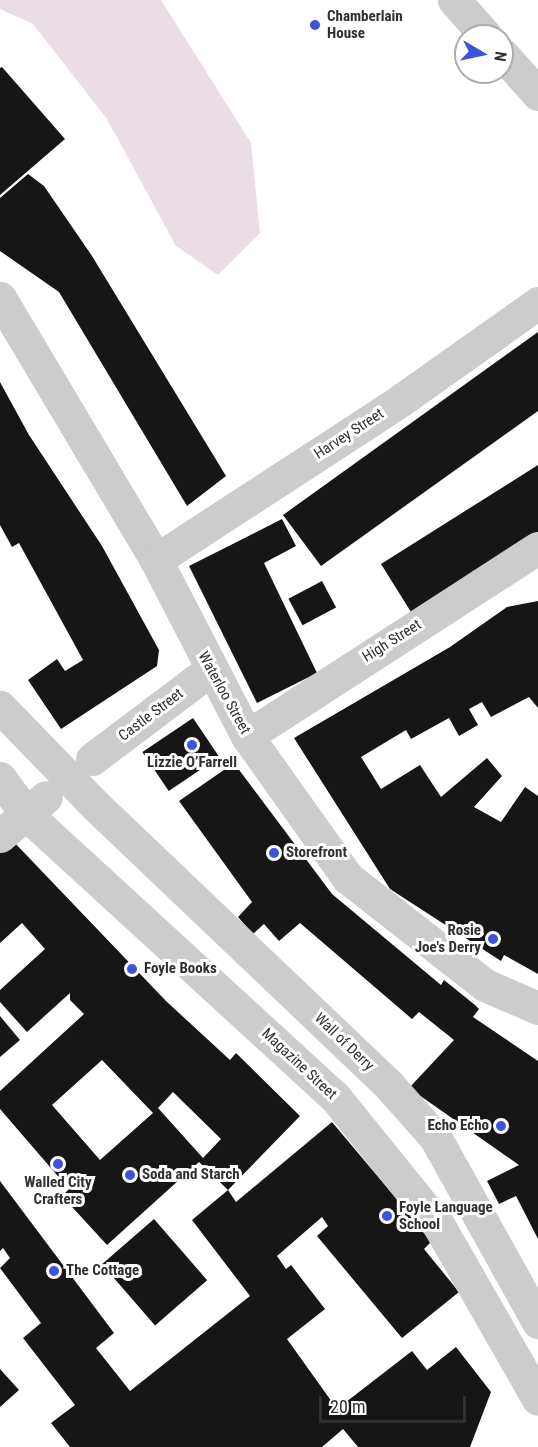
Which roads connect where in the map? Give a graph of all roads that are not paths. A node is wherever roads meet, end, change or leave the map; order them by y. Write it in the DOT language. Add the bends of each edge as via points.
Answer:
graph roads {
  1 [pos="454,0"];
  2 [pos="475,24"];
  3 [pos="514,67"];
  4 [pos="538,94"];
  5 [pos="0,298"];
  6 [pos="538,303"];
  7 [pos="538,548"];
  8 [pos="156,560"];
  9 [pos="210,670"];
  10 [pos="0,707"];
  11 [pos="247,736"];
  12 [pos="92,759"];
  13 [pos="0,778"];
  14 [pos="36,805"];
  15 [pos="0,836"];
  16 [pos="538,1008"];
  17 [pos="538,1322"];
  18 [pos="538,1399"];
  1 -- 2 [label="street"];
  3 -- 4 [label="street"];
  5 -- 8 [label="street, Waterloo Street"];
  6 -- 8 [label="street, Harvey Street" via="400,400"];
  7 -- 11 [label="street, High Street"];
  8 -- 9 [label="street, Waterloo Street"];
  9 -- 11 [label="street, Waterloo Street"];
  9 -- 12 [label="street, Castle Street"];
  10 -- 17 [label="street, Wall of Derry" via="96,806 381,1077 435,1137"];
  11 -- 16 [label="street, Waterloo Street" via="348,878 485,985"];
  13 -- 14 [label="street, Magazine Street"];
  14 -- 15 [label="street"];
  14 -- 18 [label="street, Magazine Street" via="335,1096 439,1226"];
}
